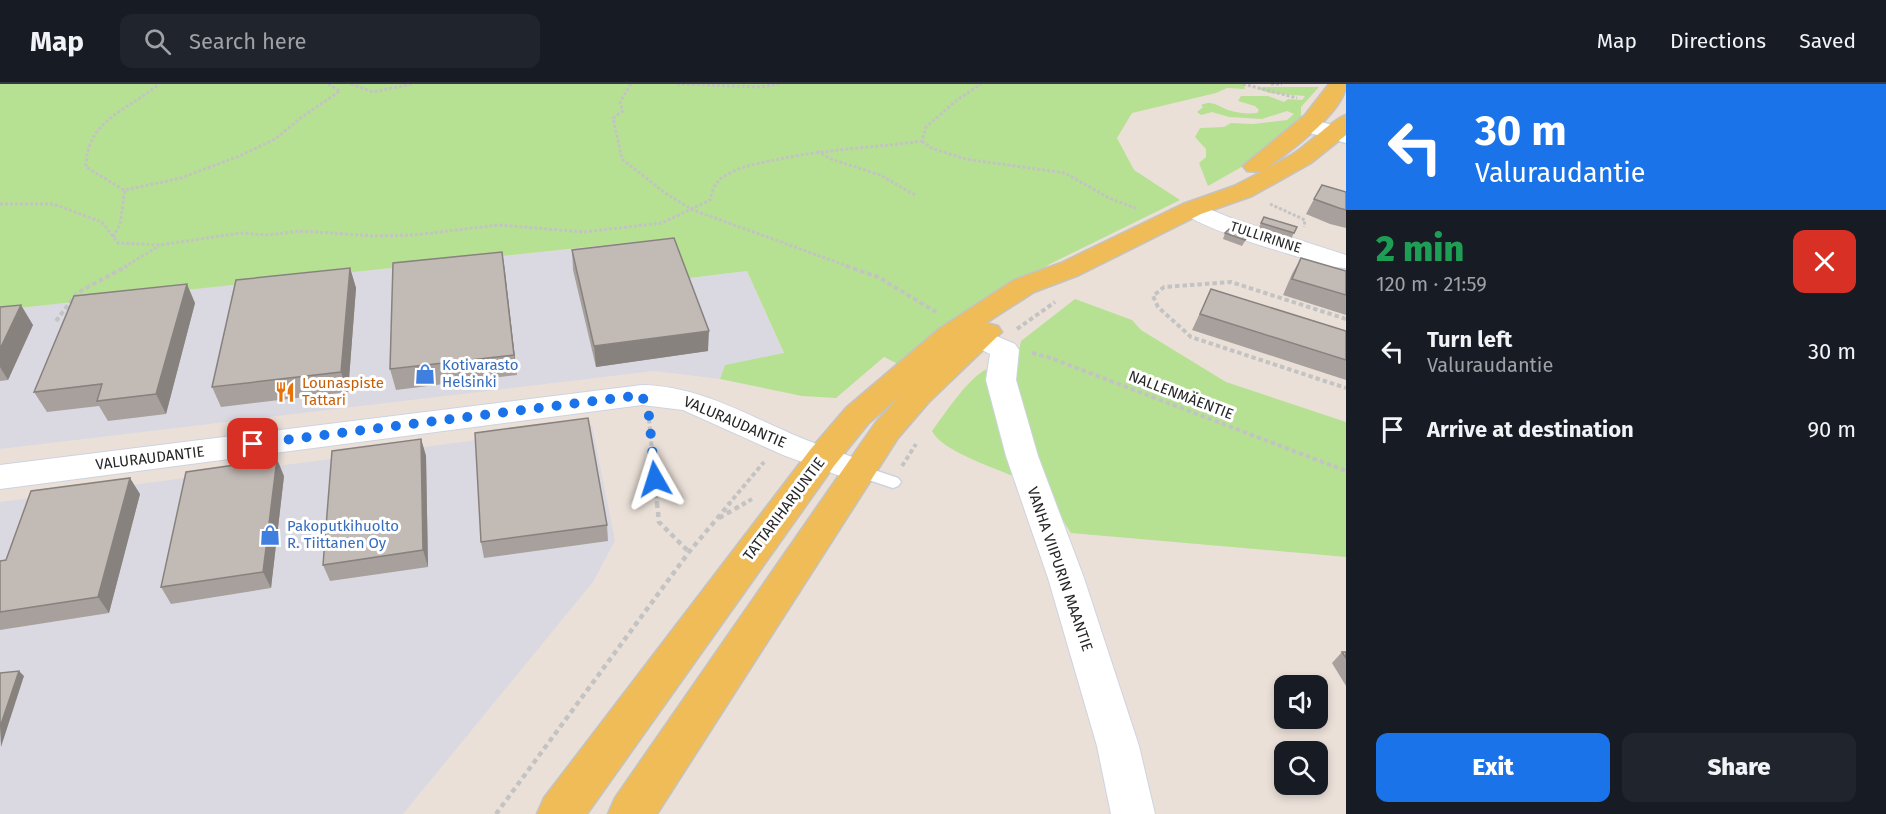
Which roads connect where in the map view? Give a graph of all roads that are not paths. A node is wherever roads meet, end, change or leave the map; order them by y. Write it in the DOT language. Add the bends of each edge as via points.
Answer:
graph roads {
  1 [pos="1339,84"];
  2 [pos="1307,124"];
  3 [pos="1343,130"];
  4 [pos="1192,209"];
  5 [pos="1341,262"];
  6 [pos="1070,269"];
  7 [pos="994,344"];
  8 [pos="858,470"];
  9 [pos="0,477"];
  10 [pos="560,814"];
  11 [pos="631,814"];
  12 [pos="1133,814"];
  1 -- 2 [label="main road, TATTARIHARJUNTIE"];
  2 -- 3 [label="main road"];
  2 -- 4 [label="main road, TATTARIHARJUNTIE" via="1277,150"];
  3 -- 4 [label="main road, TATTARIHARJUNTIE" via="1287,169 1243,191"];
  4 -- 5 [label="street, TULLIRINNE"];
  4 -- 6 [label="main road, TATTARIHARJUNTIE"];
  6 -- 7 [label="main road, TATTARIHARJUNTIE"];
  6 -- 8 [label="main road, TATTARIHARJUNTIE" via="1024,286 949,335 857,416"];
  7 -- 8 [label="main road, TATTARIHARJUNTIE" via="918,395"];
  7 -- 12 [label="street, VANHA VIIPURIN MAANTIE" via="1022,456 1118,746"];
  8 -- 9 [label="street, VALURAUDANTIE" via="782,442 692,401 665,394"];
  8 -- 10 [label="main road, TATTARIHARJUNTIE"];
  8 -- 11 [label="main road, TATTARIHARJUNTIE"];
}
